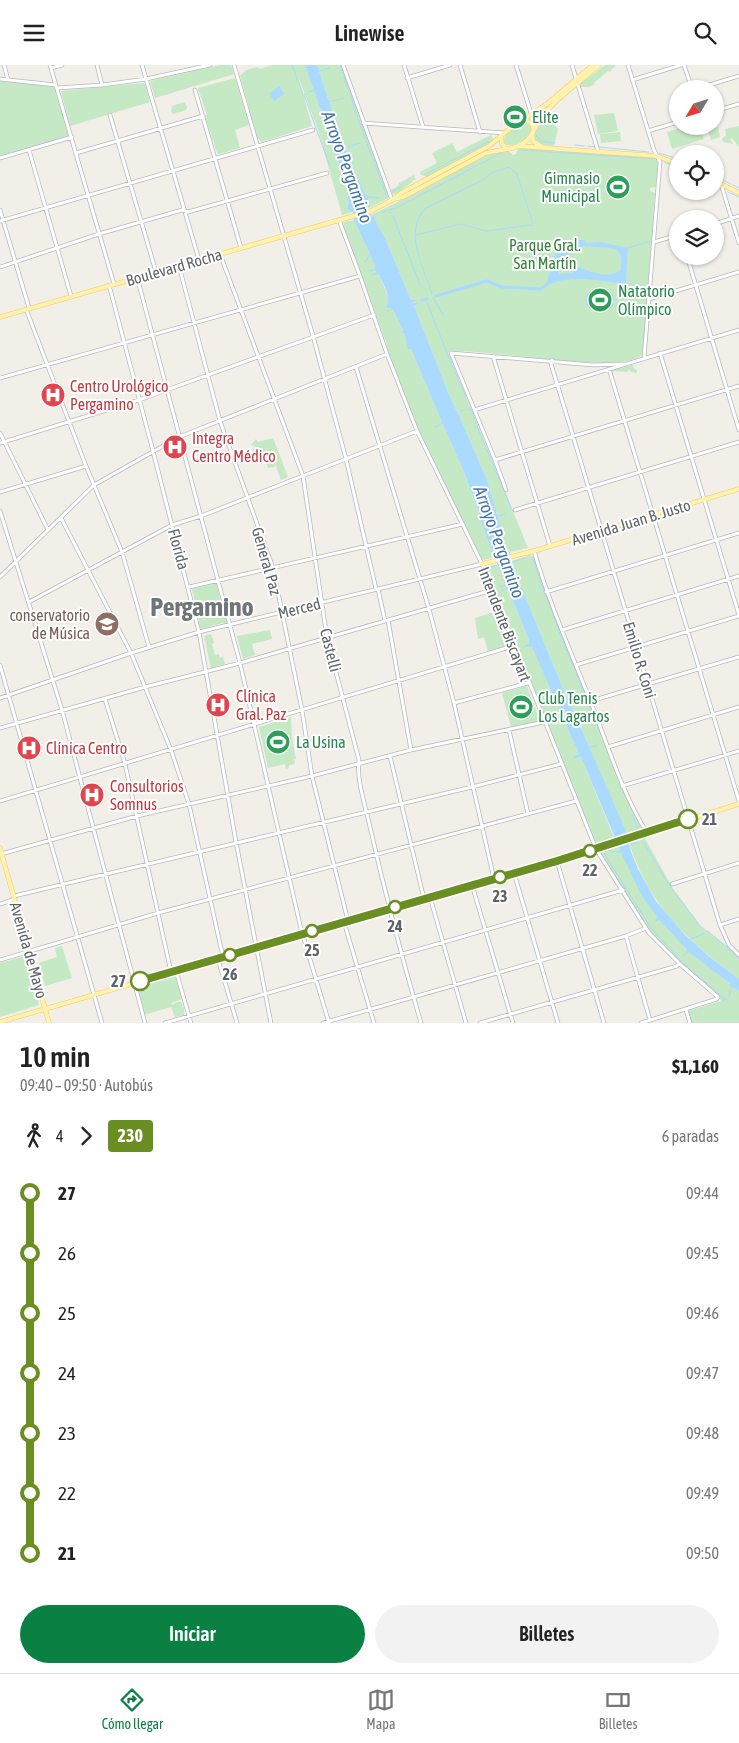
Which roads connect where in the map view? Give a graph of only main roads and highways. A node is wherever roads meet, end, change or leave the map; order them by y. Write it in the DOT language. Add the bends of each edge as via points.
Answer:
graph roads {
  1 [pos="592,65"];
  2 [pos="600,65"];
  3 [pos="577,81"];
  4 [pos="519,122"];
  5 [pos="533,132"];
  6 [pos="503,135"];
  7 [pos="518,146"];
  8 [pos="544,147"];
  9 [pos="507,149"];
  10 [pos="669,161"];
  11 [pos="724,185"];
  12 [pos="739,193"];
  13 [pos="392,200"];
  14 [pos="0,317"];
  15 [pos="739,489"];
  16 [pos="484,563"];
  17 [pos="739,803"];
  18 [pos="0,848"];
  19 [pos="1,854"];
  20 [pos="45,1009"];
  21 [pos="0,1022"];
  22 [pos="50,1023"];
  1 -- 3 [label="main road"];
  2 -- 3 [label="main road"];
  3 -- 4 [label="main road"];
  3 -- 5 [label="main road" via="546,111"];
  4 -- 5 [label="main road" via="531,122"];
  4 -- 6 [label="main road"];
  5 -- 7 [label="main road"];
  5 -- 8 [label="main road" via="533,141"];
  6 -- 9 [label="main road" via="502,144"];
  6 -- 13 [label="main road"];
  7 -- 8 [label="main road"];
  7 -- 9 [label="main road"];
  8 -- 10 [label="main road" via="657,156"];
  9 -- 13 [label="main road" via="486,153"];
  11 -- 12 [label="main road"];
  13 -- 14 [label="main road, Boulevard Rocha" via="349,218"];
  15 -- 16 [label="main road, Avenida Juan B. Justo"];
  17 -- 20 [label="main road" via="557,861"];
  18 -- 19 [label="main road, Avenida de Mayo"];
  19 -- 20 [label="main road, Avenida de Mayo"];
  20 -- 21 [label="main road"];
  20 -- 22 [label="main road, Avenida de Mayo"];
}
